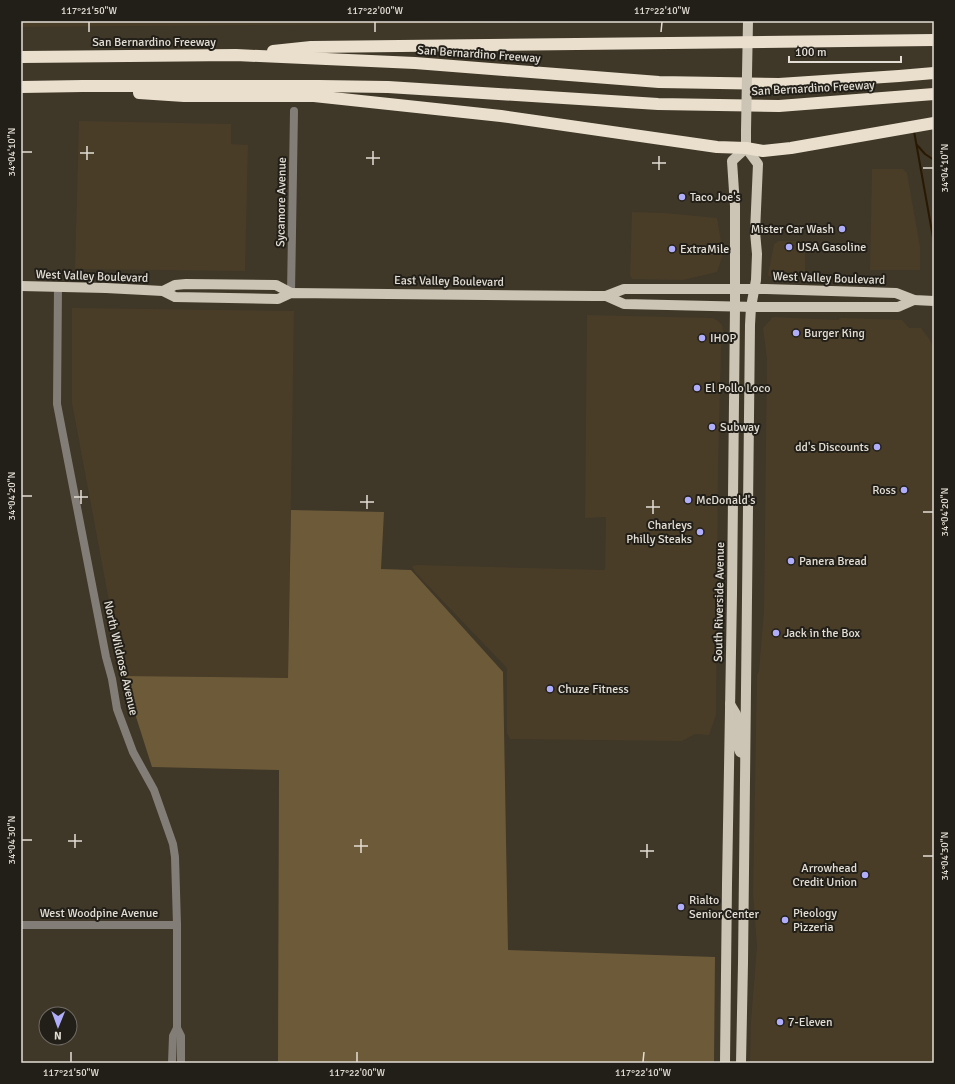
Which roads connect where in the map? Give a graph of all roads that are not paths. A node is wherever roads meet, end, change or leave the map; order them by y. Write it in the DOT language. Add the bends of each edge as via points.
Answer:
graph roads {
  1 [pos="748,23"];
  2 [pos="934,40"];
  3 [pos="748,42"];
  4 [pos="236,55"];
  5 [pos="21,57"];
  6 [pos="934,73"];
  7 [pos="83,86"];
  8 [pos="21,87"];
  9 [pos="934,94"];
  10 [pos="294,111"];
  11 [pos="934,123"];
  12 [pos="746,148"];
  13 [pos="21,286"];
  14 [pos="58,287"];
  15 [pos="739,289"];
  16 [pos="754,289"];
  17 [pos="291,293"];
  18 [pos="606,296"];
  19 [pos="914,300"];
  20 [pos="934,300"];
  21 [pos="743,306"];
  22 [pos="730,704"];
  23 [pos="745,754"];
  24 [pos="21,925"];
  25 [pos="177,925"];
  26 [pos="177,1028"];
  27 [pos="172,1063"];
  28 [pos="181,1063"];
  29 [pos="726,1063"];
  30 [pos="741,1063"];
  1 -- 3 [label="main road"];
  2 -- 3 [label="highway"];
  3 -- 4 [label="highway" via="312,47"];
  3 -- 12 [label="main road, bridge"];
  4 -- 5 [label="highway, San Bernardino Freeway"];
  4 -- 6 [label="highway, San Bernardino Freeway" via="415,63 659,82 779,84"];
  7 -- 8 [label="highway, San Bernardino Freeway"];
  7 -- 9 [label="highway, San Bernardino Freeway" via="263,85 388,88 658,104 764,106"];
  7 -- 12 [label="highway" via="184,96 314,96 501,116 717,147"];
  10 -- 17 [label="street, Sycamore Avenue"];
  11 -- 12 [label="highway" via="791,148 763,151"];
  12 -- 15 [label="main road, South Riverside Avenue" via="732,161"];
  12 -- 16 [label="main road, South Riverside Avenue" via="758,164"];
  13 -- 14 [label="main road, West Valley Boulevard"];
  14 -- 17 [label="main road, West Valley Boulevard" via="163,291 175,285 186,284 276,285"];
  14 -- 25 [label="street, North Wildrose Avenue" via="56,390 62,432 118,709 133,752 154,790 173,844"];
  15 -- 16 [label="main road, West Valley Boulevard"];
  15 -- 18 [label="main road, East Valley Boulevard" via="624,289"];
  15 -- 21 [label="main road, South Riverside Avenue"];
  16 -- 19 [label="main road, West Valley Boulevard" via="896,293"];
  16 -- 21 [label="main road, South Riverside Avenue"];
  17 -- 18 [label="main road, East Valley Boulevard"];
  18 -- 21 [label="main road, East Valley Boulevard" via="624,304"];
  19 -- 20 [label="main road, West Valley Boulevard"];
  19 -- 21 [label="main road, West Valley Boulevard" via="898,307"];
  21 -- 22 [label="main road, South Riverside Avenue"];
  21 -- 23 [label="main road, South Riverside Avenue" via="750,325"];
  22 -- 23 [label="main road" via="736,714 738,747 740,752"];
  22 -- 29 [label="main road, South Riverside Avenue"];
  23 -- 30 [label="main road, South Riverside Avenue"];
  24 -- 25 [label="street, West Woodpine Avenue"];
  25 -- 26 [label="street, North Wildrose Avenue"];
  26 -- 27 [label="street, North Wildrose Avenue" via="173,1036"];
  26 -- 28 [label="street, North Wildrose Avenue" via="181,1036"];
}
